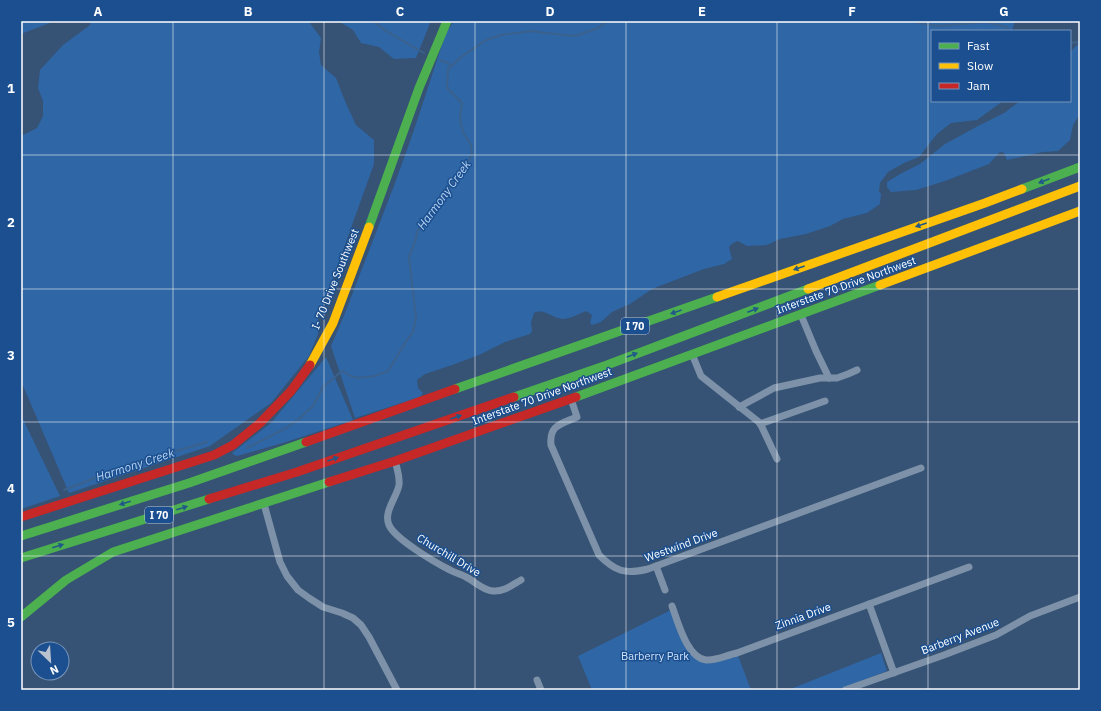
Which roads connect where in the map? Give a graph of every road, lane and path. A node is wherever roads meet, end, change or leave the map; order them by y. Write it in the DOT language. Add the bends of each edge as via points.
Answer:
graph roads {
  1 [pos="447,21"];
  2 [pos="1080,167"];
  3 [pos="1080,186"];
  4 [pos="1080,211"];
  5 [pos="801,315"];
  6 [pos="692,354"];
  7 [pos="857,370"];
  8 [pos="829,378"];
  9 [pos="571,399"];
  10 [pos="825,401"];
  11 [pos="739,407"];
  12 [pos="760,424"];
  13 [pos="777,459"];
  14 [pos="395,461"];
  15 [pos="921,468"];
  16 [pos="264,504"];
  17 [pos="21,517"];
  18 [pos="21,536"];
  19 [pos="21,558"];
  20 [pos="656,566"];
  21 [pos="970,567"];
  22 [pos="521,580"];
  23 [pos="665,590"];
  24 [pos="1080,598"];
  25 [pos="869,604"];
  26 [pos="672,606"];
  27 [pos="21,617"];
  28 [pos="894,672"];
  29 [pos="537,680"];
  30 [pos="397,690"];
  31 [pos="541,690"];
  32 [pos="845,690"];
  1 -- 17 [label="main road, I- 70 Drive Southwest" via="419,88 333,323 311,364 291,391 260,423 233,445 214,454"];
  2 -- 18 [label="main road, I 70, one-way" via="977,206 189,483"];
  19 -- 3 [label="main road, I 70, one-way" via="297,472 614,362"];
  4 -- 5 [label="main road, Interstate 70 Drive Northwest"];
  5 -- 6 [label="main road, Interstate 70 Drive Northwest"];
  5 -- 8 [label="street"];
  6 -- 9 [label="main road, Interstate 70 Drive Northwest"];
  6 -- 11 [label="street" via="701,376"];
  7 -- 8 [label="street"];
  8 -- 11 [label="street" via="774,388"];
  9 -- 14 [label="main road, Interstate 70 Drive Northwest"];
  9 -- 20 [label="street, Westwind Drive" via="576,417 552,430 551,445 599,555 615,569 628,572 639,572"];
  10 -- 12 [label="street"];
  11 -- 12 [label="street"];
  12 -- 13 [label="street"];
  14 -- 16 [label="main road, Interstate 70 Drive Northwest"];
  14 -- 22 [label="street, Churchill Drive" via="399,485 388,520 398,537 431,560 467,577 482,588 504,590"];
  15 -- 20 [label="street, Westwind Drive"];
  16 -- 27 [label="main road, Interstate 70 Drive Northwest" via="113,552 66,580"];
  16 -- 30 [label="street" via="280,562 287,576 298,590 309,598 323,607 353,618 361,625"];
  20 -- 23 [label="street"];
  21 -- 25 [label="street, Zinnia Drive"];
  24 -- 28 [label="street, Barberry Avenue" via="1030,616 996,636"];
  25 -- 26 [label="street, Zinnia Drive" via="712,660 704,660 688,647"];
  25 -- 28 [label="street"];
  28 -- 32 [label="street, Barberry Avenue"];
  29 -- 31 [label="street"];
}
